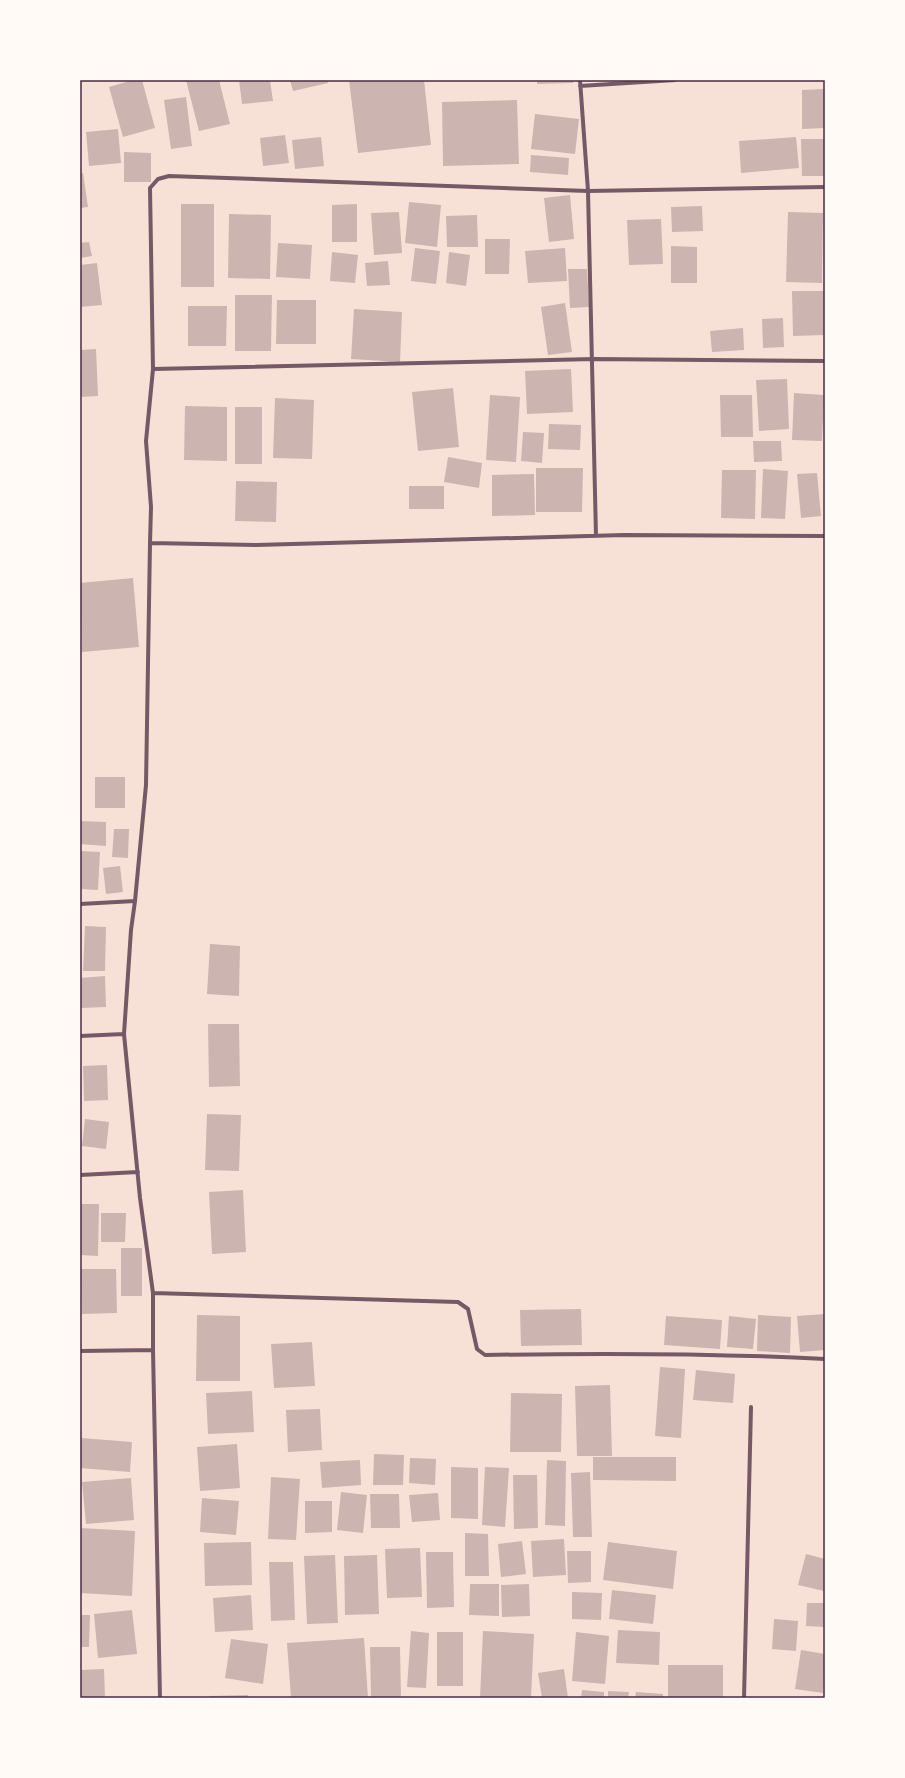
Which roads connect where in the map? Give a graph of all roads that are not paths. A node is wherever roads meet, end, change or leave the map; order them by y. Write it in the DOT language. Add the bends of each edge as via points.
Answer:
graph roads {
  1 [pos="580,80"];
  2 [pos="675,80"];
  3 [pos="580,86"];
  4 [pos="825,187"];
  5 [pos="588,191"];
  6 [pos="594,359"];
  7 [pos="825,361"];
  8 [pos="153,369"];
  9 [pos="596,536"];
  10 [pos="825,536"];
  11 [pos="150,543"];
  12 [pos="135,901"];
  13 [pos="80,904"];
  14 [pos="124,1034"];
  15 [pos="80,1036"];
  16 [pos="138,1172"];
  17 [pos="80,1174"];
  18 [pos="153,1293"];
  19 [pos="153,1350"];
  20 [pos="80,1351"];
  21 [pos="825,1359"];
  22 [pos="751,1408"];
  23 [pos="160,1698"];
  24 [pos="744,1698"];
  1 -- 3 [label="street"];
  2 -- 3 [label="street"];
  3 -- 5 [label="street"];
  4 -- 5 [label="street"];
  5 -- 6 [label="street"];
  5 -- 8 [label="street" via="169,176 158,179 150,188"];
  6 -- 7 [label="street"];
  6 -- 8 [label="street"];
  6 -- 9 [label="street"];
  8 -- 11 [label="street" via="146,441 151,507"];
  9 -- 10 [label="street"];
  9 -- 11 [label="street" via="256,545"];
  11 -- 12 [label="street" via="146,785"];
  12 -- 13 [label="street"];
  12 -- 14 [label="street"];
  14 -- 15 [label="street"];
  14 -- 16 [label="street"];
  16 -- 17 [label="street"];
  16 -- 18 [label="street"];
  18 -- 19 [label="street"];
  18 -- 21 [label="street" via="458,1302 468,1309 477,1349 485,1355 652,1353"];
  19 -- 20 [label="street"];
  19 -- 23 [label="street"];
  22 -- 24 [label="street"];
}
